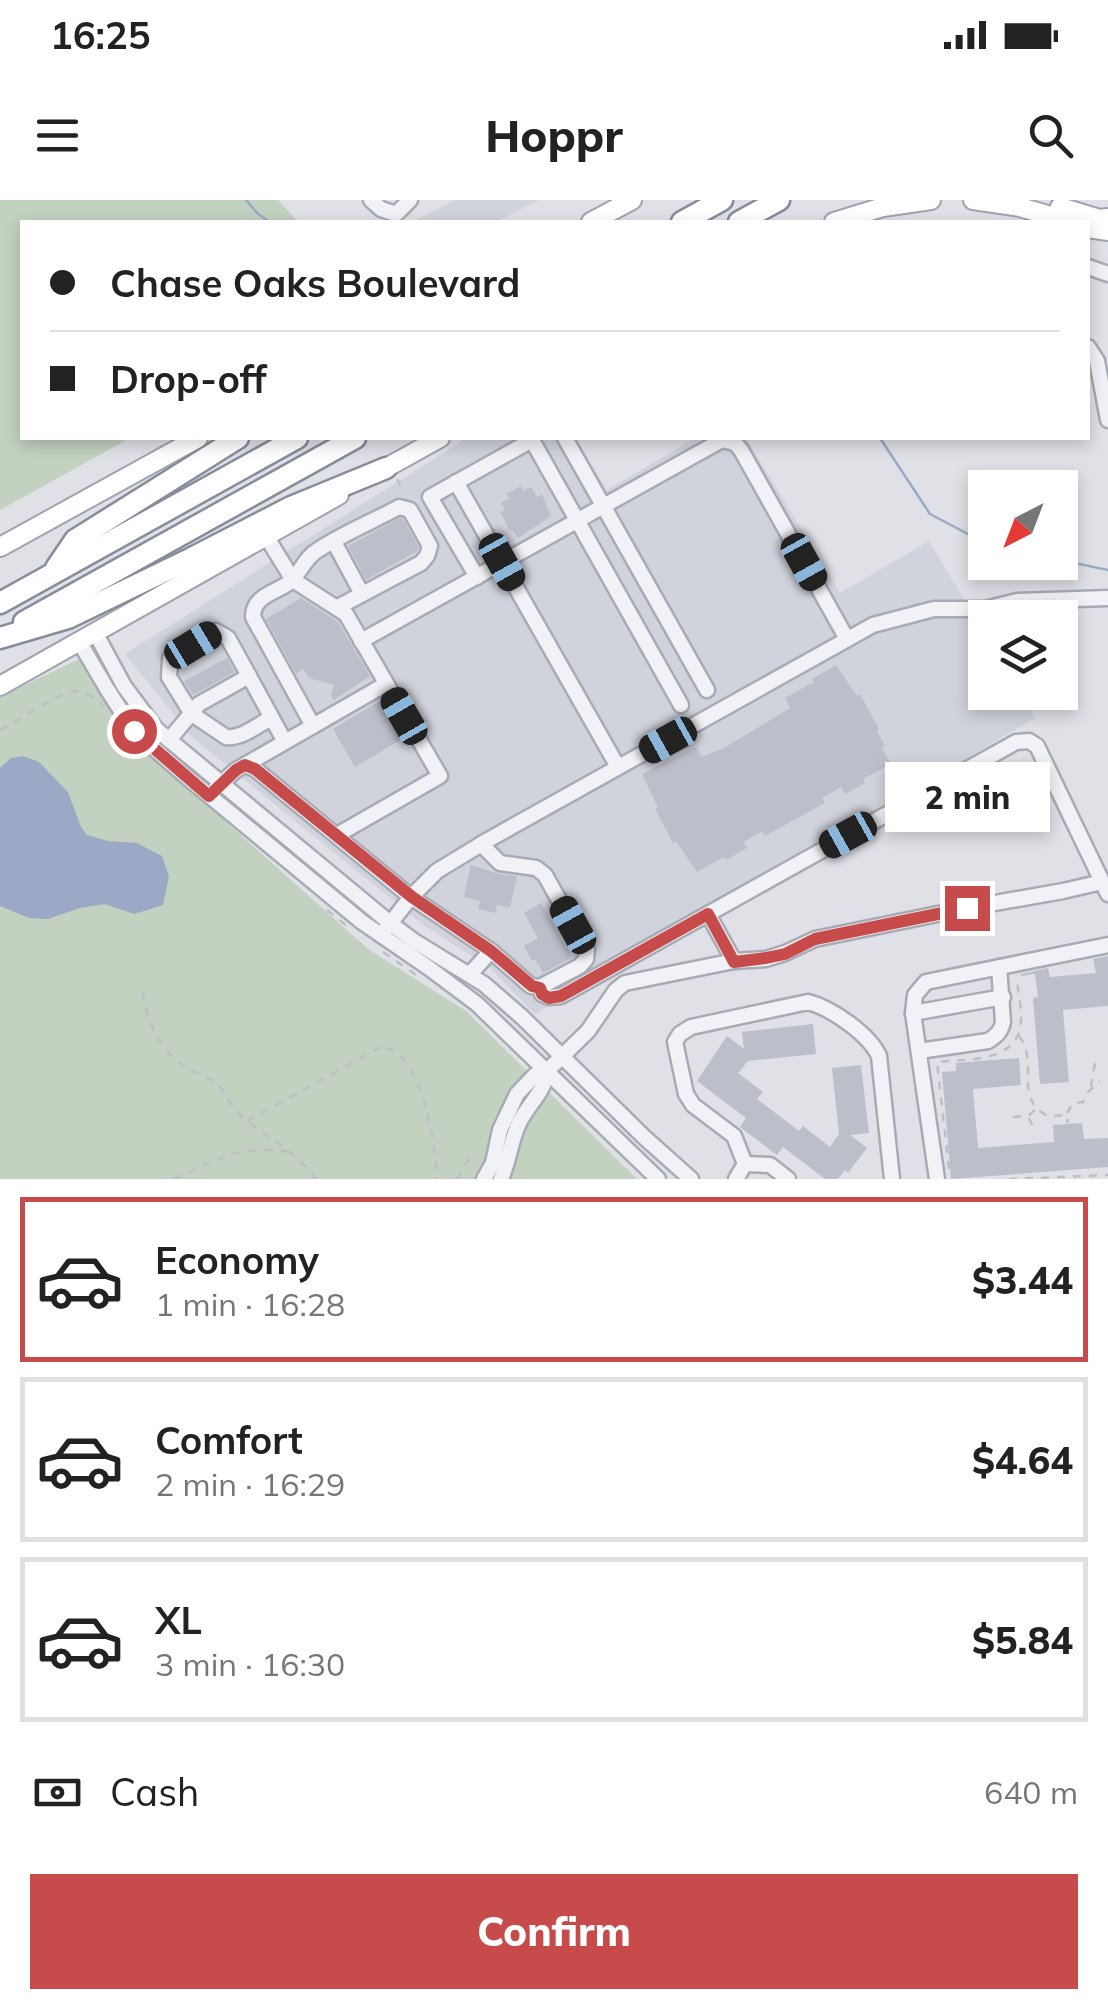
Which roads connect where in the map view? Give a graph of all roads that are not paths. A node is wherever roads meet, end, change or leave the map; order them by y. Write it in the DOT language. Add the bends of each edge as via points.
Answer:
graph roads {
  1 [pos="371,200"];
  2 [pos="410,200"];
  3 [pos="632,200"];
  4 [pos="722,200"];
  5 [pos="780,200"];
  6 [pos="862,200"];
  7 [pos="932,200"];
  8 [pos="973,200"];
  9 [pos="1036,214"];
  10 [pos="1108,218"];
  11 [pos="595,220"];
  12 [pos="686,220"];
  13 [pos="743,220"];
  14 [pos="827,220"];
  15 [pos="841,220"];
  16 [pos="1063,220"];
  17 [pos="1090,350"];
  18 [pos="1107,411"];
  19 [pos="194,440"];
  20 [pos="235,440"];
  21 [pos="293,440"];
  22 [pos="351,440"];
  23 [pos="437,440"];
  24 [pos="566,440"];
  25 [pos="391,473"];
  26 [pos="456,482"];
  27 [pos="604,506"];
  28 [pos="578,520"];
  29 [pos="266,536"];
  30 [pos="334,542"];
  31 [pos="0,547"];
  32 [pos="502,562"];
  33 [pos="52,574"];
  34 [pos="476,577"];
  35 [pos="293,580"];
  36 [pos="362,594"];
  37 [pos="1108,598"];
  38 [pos="0,603"];
  39 [pos="338,607"];
  40 [pos="0,636"];
  41 [pos="88,638"];
  42 [pos="848,639"];
  43 [pos="361,641"];
  44 [pos="248,676"];
  45 [pos="386,684"];
  46 [pos="0,686"];
  47 [pos="707,690"];
  48 [pos="681,704"];
  49 [pos="192,714"];
  50 [pos="271,718"];
  51 [pos="313,726"];
  52 [pos="169,740"];
  53 [pos="284,742"];
  54 [pos="245,765"];
  55 [pos="618,768"];
  56 [pos="222,782"];
  57 [pos="209,796"];
  58 [pos="337,836"];
  59 [pos="480,844"];
  60 [pos="1105,888"];
  61 [pos="412,897"];
  62 [pos="708,914"];
  63 [pos="386,929"];
  64 [pos="1108,945"];
  65 [pos="491,951"];
  66 [pos="734,962"];
  67 [pos="999,967"];
  68 [pos="470,974"];
  69 [pos="540,988"];
  70 [pos="1002,990"];
  71 [pos="913,1013"];
  72 [pos="918,1052"];
  73 [pos="560,1057"];
  74 [pos="547,1072"];
  75 [pos="745,1164"];
  76 [pos="484,1179"];
  77 [pos="502,1179"];
  78 [pos="658,1179"];
  79 [pos="691,1179"];
  80 [pos="736,1179"];
  81 [pos="788,1179"];
  82 [pos="892,1179"];
  83 [pos="937,1179"];
  1 -- 2 [label="street" via="396,214"];
  3 -- 11 [label="main road"];
  4 -- 12 [label="highway"];
  5 -- 13 [label="highway"];
  6 -- 14 [label="main road"];
  7 -- 15 [label="main road"];
  8 -- 9 [label="main road"];
  9 -- 10 [label="main road"];
  9 -- 16 [label="main road"];
  17 -- 18 [label="street"];
  19 -- 31 [label="main road"];
  20 -- 33 [label="highway" via="75,540"];
  21 -- 33 [label="highway"];
  22 -- 40 [label="highway"];
  23 -- 25 [label="main road"];
  24 -- 27 [label="street"];
  25 -- 29 [label="main road"];
  25 -- 40 [label="highway" via="291,507 68,618"];
  26 -- 28 [label="street" via="532,440"];
  26 -- 32 [label="street"];
  26 -- 34 [label="street" via="430,497"];
  27 -- 28 [label="street"];
  27 -- 42 [label="street" via="722,440 736,443"];
  27 -- 47 [label="street"];
  28 -- 32 [label="street"];
  28 -- 48 [label="street"];
  29 -- 35 [label="street"];
  29 -- 41 [label="main road"];
  30 -- 35 [label="street" via="302,563"];
  30 -- 36 [label="street"];
  30 -- 36 [label="street" via="399,507 410,510 430,546 421,563"];
  32 -- 34 [label="street"];
  32 -- 55 [label="street"];
  33 -- 38 [label="highway"];
  34 -- 43 [label="street"];
  35 -- 39 [label="street"];
  35 -- 51 [label="street" via="258,600 253,617"];
  36 -- 39 [label="street"];
  37 -- 42 [label="street" via="934,609"];
  39 -- 43 [label="street"];
  41 -- 46 [label="main road"];
  41 -- 52 [label="street"];
  41 -- 57 [label="street" via="106,689 134,731"];
  42 -- 55 [label="street"];
  43 -- 45 [label="street"];
  44 -- 49 [label="street"];
  44 -- 49 [label="street" via="228,638 216,631 170,659 169,676"];
  44 -- 50 [label="street"];
  45 -- 51 [label="street"];
  45 -- 58 [label="street" via="440,776"];
  49 -- 50 [label="street" via="231,738"];
  49 -- 52 [label="street"];
  50 -- 53 [label="street"];
  51 -- 53 [label="street"];
  52 -- 56 [label="street"];
  53 -- 54 [label="street"];
  54 -- 56 [label="street"];
  54 -- 58 [label="street"];
  55 -- 59 [label="street"];
  56 -- 57 [label="street"];
  56 -- 63 [label="street"];
  57 -- 63 [label="street"];
  58 -- 61 [label="street"];
  59 -- 61 [label="street" via="437,871"];
  59 -- 69 [label="street" via="500,863 545,875 586,950 580,966"];
  60 -- 62 [label="street" via="1037,746 1016,742"];
  60 -- 66 [label="street" via="815,939 785,954"];
  61 -- 63 [label="street"];
  61 -- 65 [label="street"];
  62 -- 66 [label="street"];
  62 -- 69 [label="street" via="561,996 549,998"];
  63 -- 68 [label="street"];
  63 -- 74 [label="street"];
  64 -- 67 [label="street"];
  65 -- 68 [label="street"];
  65 -- 69 [label="street"];
  66 -- 73 [label="street" via="625,984"];
  67 -- 70 [label="street"];
  67 -- 71 [label="street" via="926,982 915,995"];
  68 -- 73 [label="street"];
  70 -- 71 [label="street"];
  70 -- 72 [label="street" via="1003,1022 995,1036"];
  71 -- 72 [label="street"];
  72 -- 83 [label="street"];
  73 -- 74 [label="street"];
  73 -- 79 [label="street"];
  74 -- 76 [label="street" via="517,1094"];
  74 -- 77 [label="street" via="518,1125"];
  74 -- 78 [label="street"];
  75 -- 80 [label="street"];
  75 -- 81 [label="street" via="770,1165"];
  75 -- 82 [label="street" via="734,1136 686,1094 676,1042 691,1027 808,1002 874,1044"];
}
